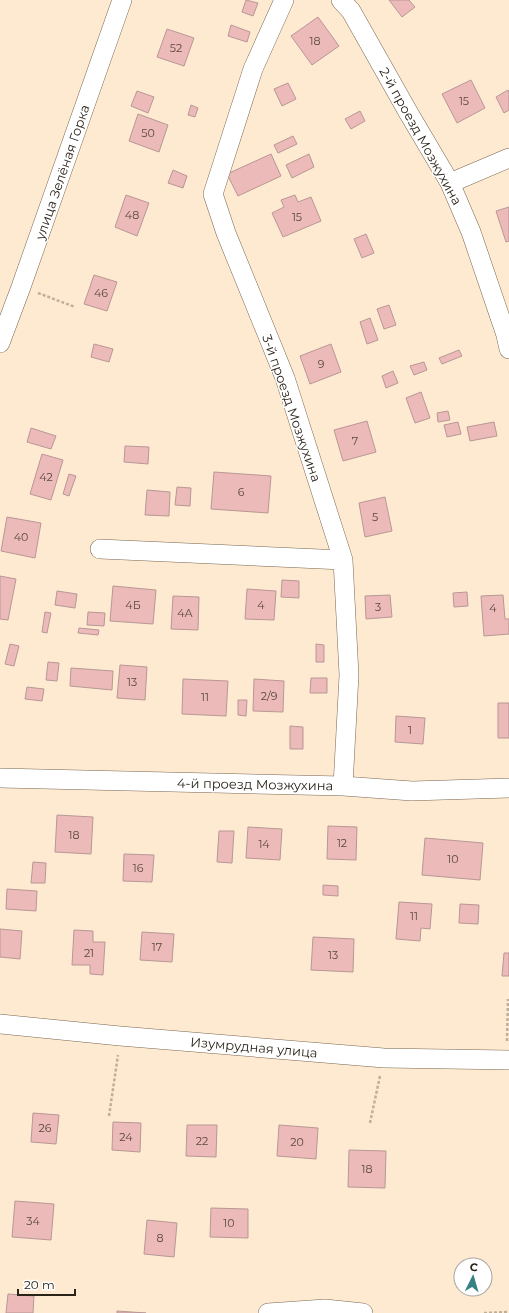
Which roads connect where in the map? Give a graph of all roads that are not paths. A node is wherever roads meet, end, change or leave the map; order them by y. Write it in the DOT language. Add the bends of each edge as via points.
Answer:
graph roads {
  1 [pos="122,0"];
  2 [pos="284,0"];
  3 [pos="341,0"];
  4 [pos="509,158"];
  5 [pos="450,183"];
  6 [pos="0,343"];
  7 [pos="509,349"];
  8 [pos="100,549"];
  9 [pos="343,560"];
  10 [pos="0,778"];
  11 [pos="343,786"];
  12 [pos="509,788"];
  13 [pos="0,1024"];
  14 [pos="508,1060"];
  15 [pos="268,1313"];
  16 [pos="363,1313"];
  1 -- 6 [label="street, улица Зелёная Горка"];
  2 -- 9 [label="street, 3-й проезд Мозжухина" via="253,69 213,194 284,378"];
  3 -- 5 [label="street, 2-й проезд Мозжухина" via="352,11"];
  4 -- 5 [label="street"];
  5 -- 7 [label="street, 2-й проезд Мозжухина" via="471,232"];
  8 -- 9 [label="street"];
  9 -- 11 [label="street, 3-й проезд Мозжухина" via="349,676"];
  10 -- 11 [label="street, 4-й проезд Мозжухина"];
  11 -- 12 [label="street, 4-й проезд Мозжухина" via="412,791"];
  13 -- 14 [label="street, Изумрудная улица" via="384,1058"];
  15 -- 16 [label="street" via="325,1309"];
}
